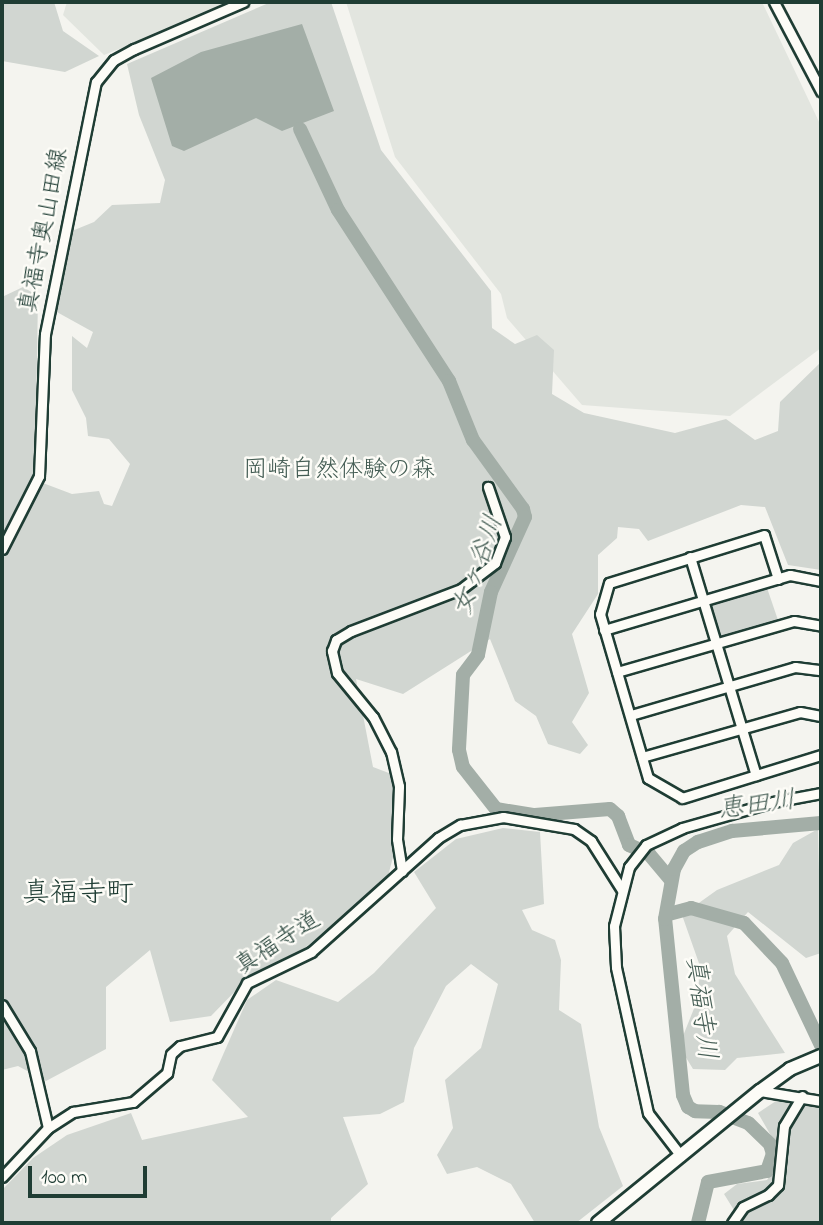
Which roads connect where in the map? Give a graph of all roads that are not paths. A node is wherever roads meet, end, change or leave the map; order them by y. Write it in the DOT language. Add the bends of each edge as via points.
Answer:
graph roads {
  1 [pos="243,2"];
  2 [pos="774,2"];
  3 [pos="821,92"];
  4 [pos="488,487"];
  5 [pos="2,549"];
  6 [pos="691,557"];
  7 [pos="778,579"];
  8 [pos="821,581"];
  9 [pos="704,600"];
  10 [pos="821,626"];
  11 [pos="604,629"];
  12 [pos="717,644"];
  13 [pos="821,670"];
  14 [pos="617,672"];
  15 [pos="729,686"];
  16 [pos="631,715"];
  17 [pos="821,716"];
  18 [pos="742,729"];
  19 [pos="821,755"];
  20 [pos="642,757"];
  21 [pos="756,775"];
  22 [pos="821,793"];
  23 [pos="402,871"];
  24 [pos="622,891"];
  25 [pos="2,1005"];
  26 [pos="820,1056"];
  27 [pos="760,1091"];
  28 [pos="802,1096"];
  29 [pos="821,1101"];
  30 [pos="48,1128"];
  31 [pos="681,1156"];
  32 [pos="2,1177"];
  33 [pos="598,1223"];
  34 [pos="733,1223"];
  1 -- 5 [label="street, 真福寺奥山田線" via="134,49 114,60 96,82 45,334 39,476"];
  2 -- 3 [label="street"];
  4 -- 23 [label="street" via="505,537 495,563 461,589 351,631 336,640 331,651 337,673 373,717 391,752 399,786 397,839"];
  6 -- 7 [label="street" via="764,535"];
  6 -- 9 [label="street"];
  6 -- 11 [label="street" via="609,583 600,614"];
  7 -- 8 [label="street" via="790,575"];
  7 -- 9 [label="street"];
  9 -- 11 [label="street"];
  9 -- 12 [label="street"];
  10 -- 12 [label="street" via="794,621"];
  11 -- 14 [label="street"];
  12 -- 14 [label="street"];
  12 -- 15 [label="street"];
  13 -- 15 [label="street" via="795,667"];
  14 -- 16 [label="street"];
  15 -- 16 [label="street"];
  15 -- 18 [label="street"];
  16 -- 20 [label="street"];
  17 -- 18 [label="street" via="800,712"];
  18 -- 20 [label="street"];
  18 -- 21 [label="street"];
  19 -- 21 [label="street"];
  20 -- 21 [label="street" via="648,778 682,797"];
  22 -- 24 [label="street" via="722,816 653,841 632,860"];
  23 -- 24 [label="street" via="460,825 513,818 574,829 592,841"];
  23 -- 30 [label="street, 真福寺道" via="311,952 247,983 217,1037 180,1046 171,1054 167,1073 133,1102 73,1112"];
  24 -- 31 [label="street" via="614,926 615,953 648,1113"];
  25 -- 30 [label="street" via="30,1051"];
  26 -- 27 [label="main road" via="790,1069"];
  27 -- 28 [label="street"];
  27 -- 31 [label="main road"];
  28 -- 29 [label="street"];
  28 -- 34 [label="street" via="784,1126 778,1185 743,1208"];
  30 -- 32 [label="street, 真福寺道"];
  31 -- 33 [label="main road"];
}
